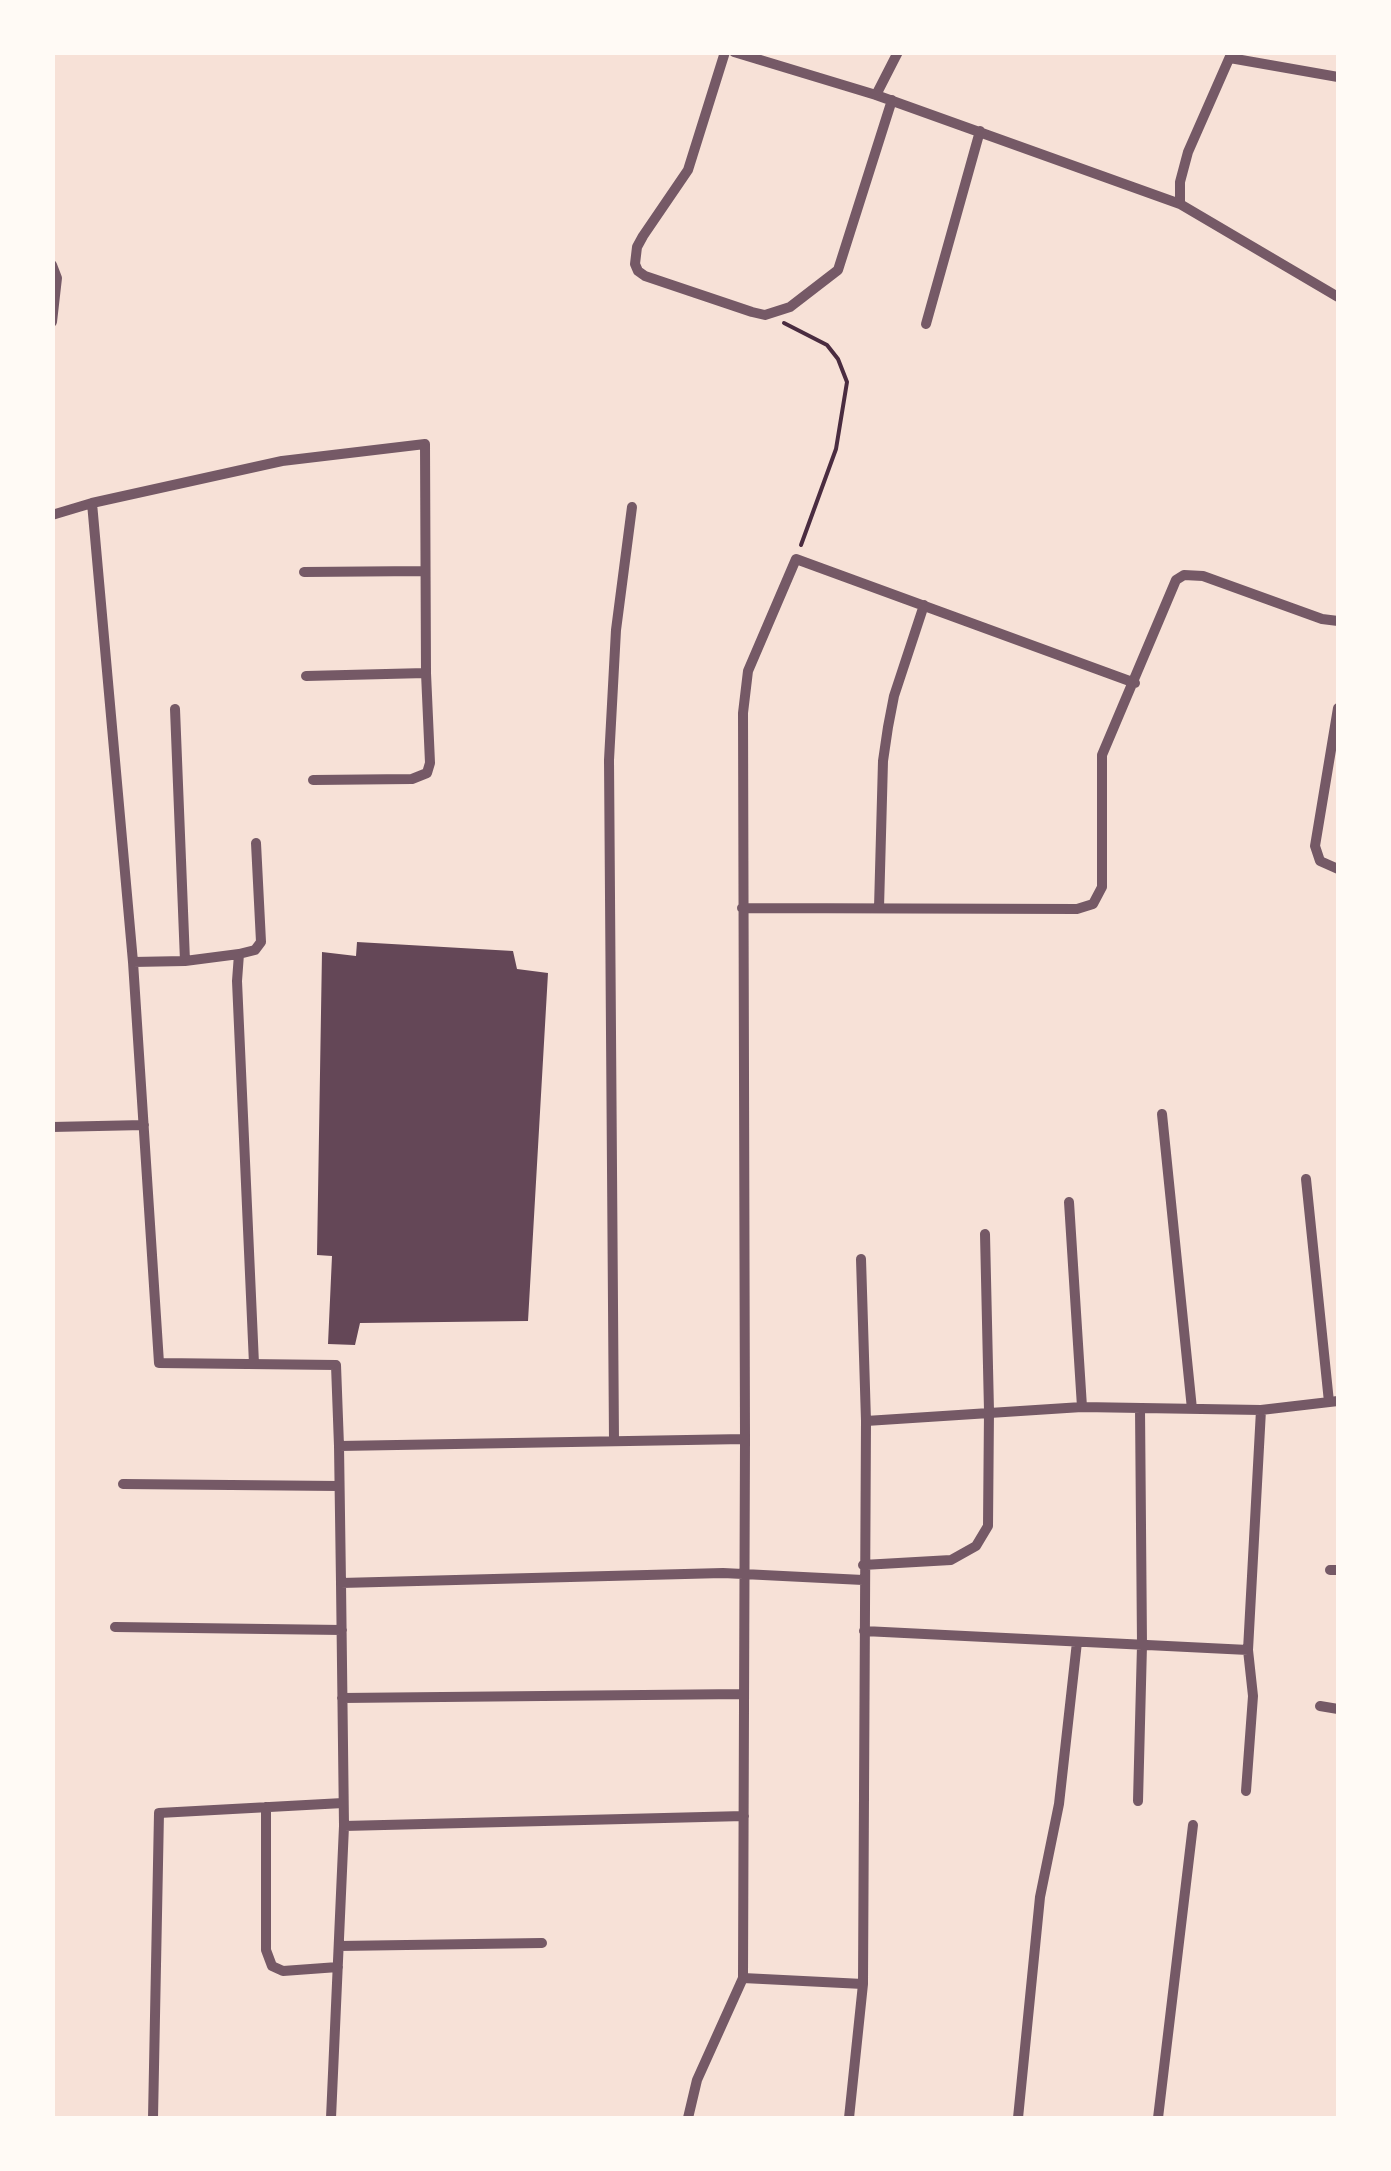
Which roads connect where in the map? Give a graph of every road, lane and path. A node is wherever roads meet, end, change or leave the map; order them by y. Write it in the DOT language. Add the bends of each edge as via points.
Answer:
graph roads {
  1 [pos="725,52"];
  2 [pos="734,52"];
  3 [pos="898,52"];
  4 [pos="1231,55"];
  5 [pos="1338,78"];
  6 [pos="876,95"];
  7 [pos="892,100"];
  8 [pos="980,131"];
  9 [pos="1180,204"];
  10 [pos="52,265"];
  11 [pos="1338,297"];
  12 [pos="764,314"];
  13 [pos="52,322"];
  14 [pos="926,324"];
  15 [pos="92,503"];
  16 [pos="632,507"];
  17 [pos="52,515"];
  18 [pos="796,559"];
  19 [pos="425,571"];
  20 [pos="304,572"];
  21 [pos="924,605"];
  22 [pos="1338,621"];
  23 [pos="426,672"];
  24 [pos="306,676"];
  25 [pos="1135,683"];
  26 [pos="1338,708"];
  27 [pos="175,710"];
  28 [pos="313,780"];
  29 [pos="256,843"];
  30 [pos="1338,869"];
  31 [pos="742,908"];
  32 [pos="878,908"];
  33 [pos="240,954"];
  34 [pos="185,961"];
  35 [pos="133,962"];
  36 [pos="1162,1114"];
  37 [pos="144,1125"];
  38 [pos="52,1127"];
  39 [pos="1306,1179"];
  40 [pos="1069,1202"];
  41 [pos="985,1234"];
  42 [pos="860,1259"];
  43 [pos="254,1364"];
  44 [pos="1334,1402"];
  45 [pos="1082,1407"];
  46 [pos="1140,1408"];
  47 [pos="1192,1408"];
  48 [pos="1261,1410"];
  49 [pos="989,1411"];
  50 [pos="866,1421"];
  51 [pos="745,1439"];
  52 [pos="614,1442"];
  53 [pos="339,1446"];
  54 [pos="123,1484"];
  55 [pos="340,1486"];
  56 [pos="863,1565"];
  57 [pos="744,1574"];
  58 [pos="863,1580"];
  59 [pos="341,1583"];
  60 [pos="115,1628"];
  61 [pos="342,1630"];
  62 [pos="864,1631"];
  63 [pos="1077,1642"];
  64 [pos="1142,1645"];
  65 [pos="1248,1650"];
  66 [pos="744,1694"];
  67 [pos="342,1698"];
  68 [pos="1320,1706"];
  69 [pos="1338,1709"];
  70 [pos="1246,1790"];
  71 [pos="1138,1801"];
  72 [pos="342,1803"];
  73 [pos="266,1807"];
  74 [pos="744,1816"];
  75 [pos="1193,1825"];
  76 [pos="344,1826"];
  77 [pos="542,1944"];
  78 [pos="338,1946"];
  79 [pos="338,1968"];
  80 [pos="743,1978"];
  81 [pos="863,1984"];
  82 [pos="153,2118"];
  83 [pos="331,2118"];
  84 [pos="688,2118"];
  85 [pos="850,2118"];
  86 [pos="1018,2118"];
  87 [pos="1158,2118"];
  1 -- 12 [label="street" via="688,170 643,236 635,264 646,276"];
  2 -- 6 [label="street"];
  3 -- 6 [label="street"];
  4 -- 5 [label="street"];
  4 -- 9 [label="street" via="1188,152"];
  6 -- 7 [label="street"];
  7 -- 8 [label="street"];
  7 -- 12 [label="street" via="838,270 790,307"];
  8 -- 9 [label="street"];
  8 -- 14 [label="street"];
  9 -- 11 [label="street"];
  10 -- 13 [label="street"];
  12 -- 18 [label="path" via="828,345 847,382 836,449"];
  15 -- 17 [label="street"];
  15 -- 19 [label="street" via="282,461 424,444"];
  15 -- 35 [label="street"];
  16 -- 52 [label="street" via="616,630 610,760"];
  18 -- 21 [label="street"];
  18 -- 31 [label="street" via="748,671"];
  19 -- 20 [label="street"];
  19 -- 23 [label="street"];
  21 -- 25 [label="street"];
  21 -- 32 [label="street" via="888,727"];
  22 -- 25 [label="street" via="1203,576 1184,576 1172,588"];
  23 -- 24 [label="street"];
  23 -- 28 [label="street" via="427,773 412,779"];
  25 -- 32 [label="street" via="1102,755 1102,887 1093,904"];
  26 -- 30 [label="street" via="1315,846 1320,862"];
  27 -- 34 [label="street"];
  29 -- 33 [label="street" via="261,942"];
  31 -- 32 [label="street"];
  31 -- 51 [label="street"];
  33 -- 34 [label="street"];
  33 -- 43 [label="street"];
  34 -- 35 [label="street"];
  35 -- 37 [label="street"];
  36 -- 47 [label="street"];
  37 -- 38 [label="street"];
  37 -- 43 [label="street" via="159,1362"];
  39 -- 44 [label="street"];
  40 -- 45 [label="street"];
  41 -- 49 [label="street"];
  42 -- 50 [label="street"];
  43 -- 53 [label="street" via="336,1365"];
  44 -- 48 [label="street"];
  45 -- 46 [label="street"];
  45 -- 49 [label="street"];
  46 -- 47 [label="street"];
  46 -- 64 [label="street"];
  47 -- 48 [label="street"];
  48 -- 65 [label="street"];
  49 -- 50 [label="street"];
  49 -- 56 [label="street" via="988,1526 976,1546 952,1560"];
  50 -- 56 [label="street"];
  51 -- 52 [label="street"];
  51 -- 57 [label="street"];
  52 -- 53 [label="street"];
  53 -- 55 [label="street"];
  54 -- 55 [label="street"];
  55 -- 59 [label="street"];
  56 -- 58 [label="street"];
  57 -- 58 [label="street"];
  57 -- 59 [label="street"];
  57 -- 66 [label="street"];
  58 -- 62 [label="street"];
  59 -- 61 [label="street"];
  60 -- 61 [label="street"];
  61 -- 67 [label="street"];
  62 -- 63 [label="street"];
  62 -- 81 [label="street"];
  63 -- 64 [label="street"];
  63 -- 86 [label="street" via="1040,1897"];
  64 -- 65 [label="street"];
  64 -- 71 [label="street"];
  65 -- 70 [label="street" via="1253,1696"];
  66 -- 67 [label="street"];
  66 -- 74 [label="street"];
  67 -- 72 [label="street"];
  68 -- 69 [label="street"];
  72 -- 73 [label="street"];
  72 -- 76 [label="street"];
  73 -- 79 [label="street" via="266,1950 272,1966"];
  73 -- 82 [label="street" via="159,1813"];
  74 -- 76 [label="street"];
  74 -- 80 [label="street"];
  75 -- 87 [label="street"];
  76 -- 78 [label="street"];
  77 -- 78 [label="street"];
  78 -- 79 [label="street"];
  79 -- 83 [label="street"];
  80 -- 81 [label="street"];
  80 -- 84 [label="street" via="697,2080"];
  81 -- 85 [label="street"];
}
